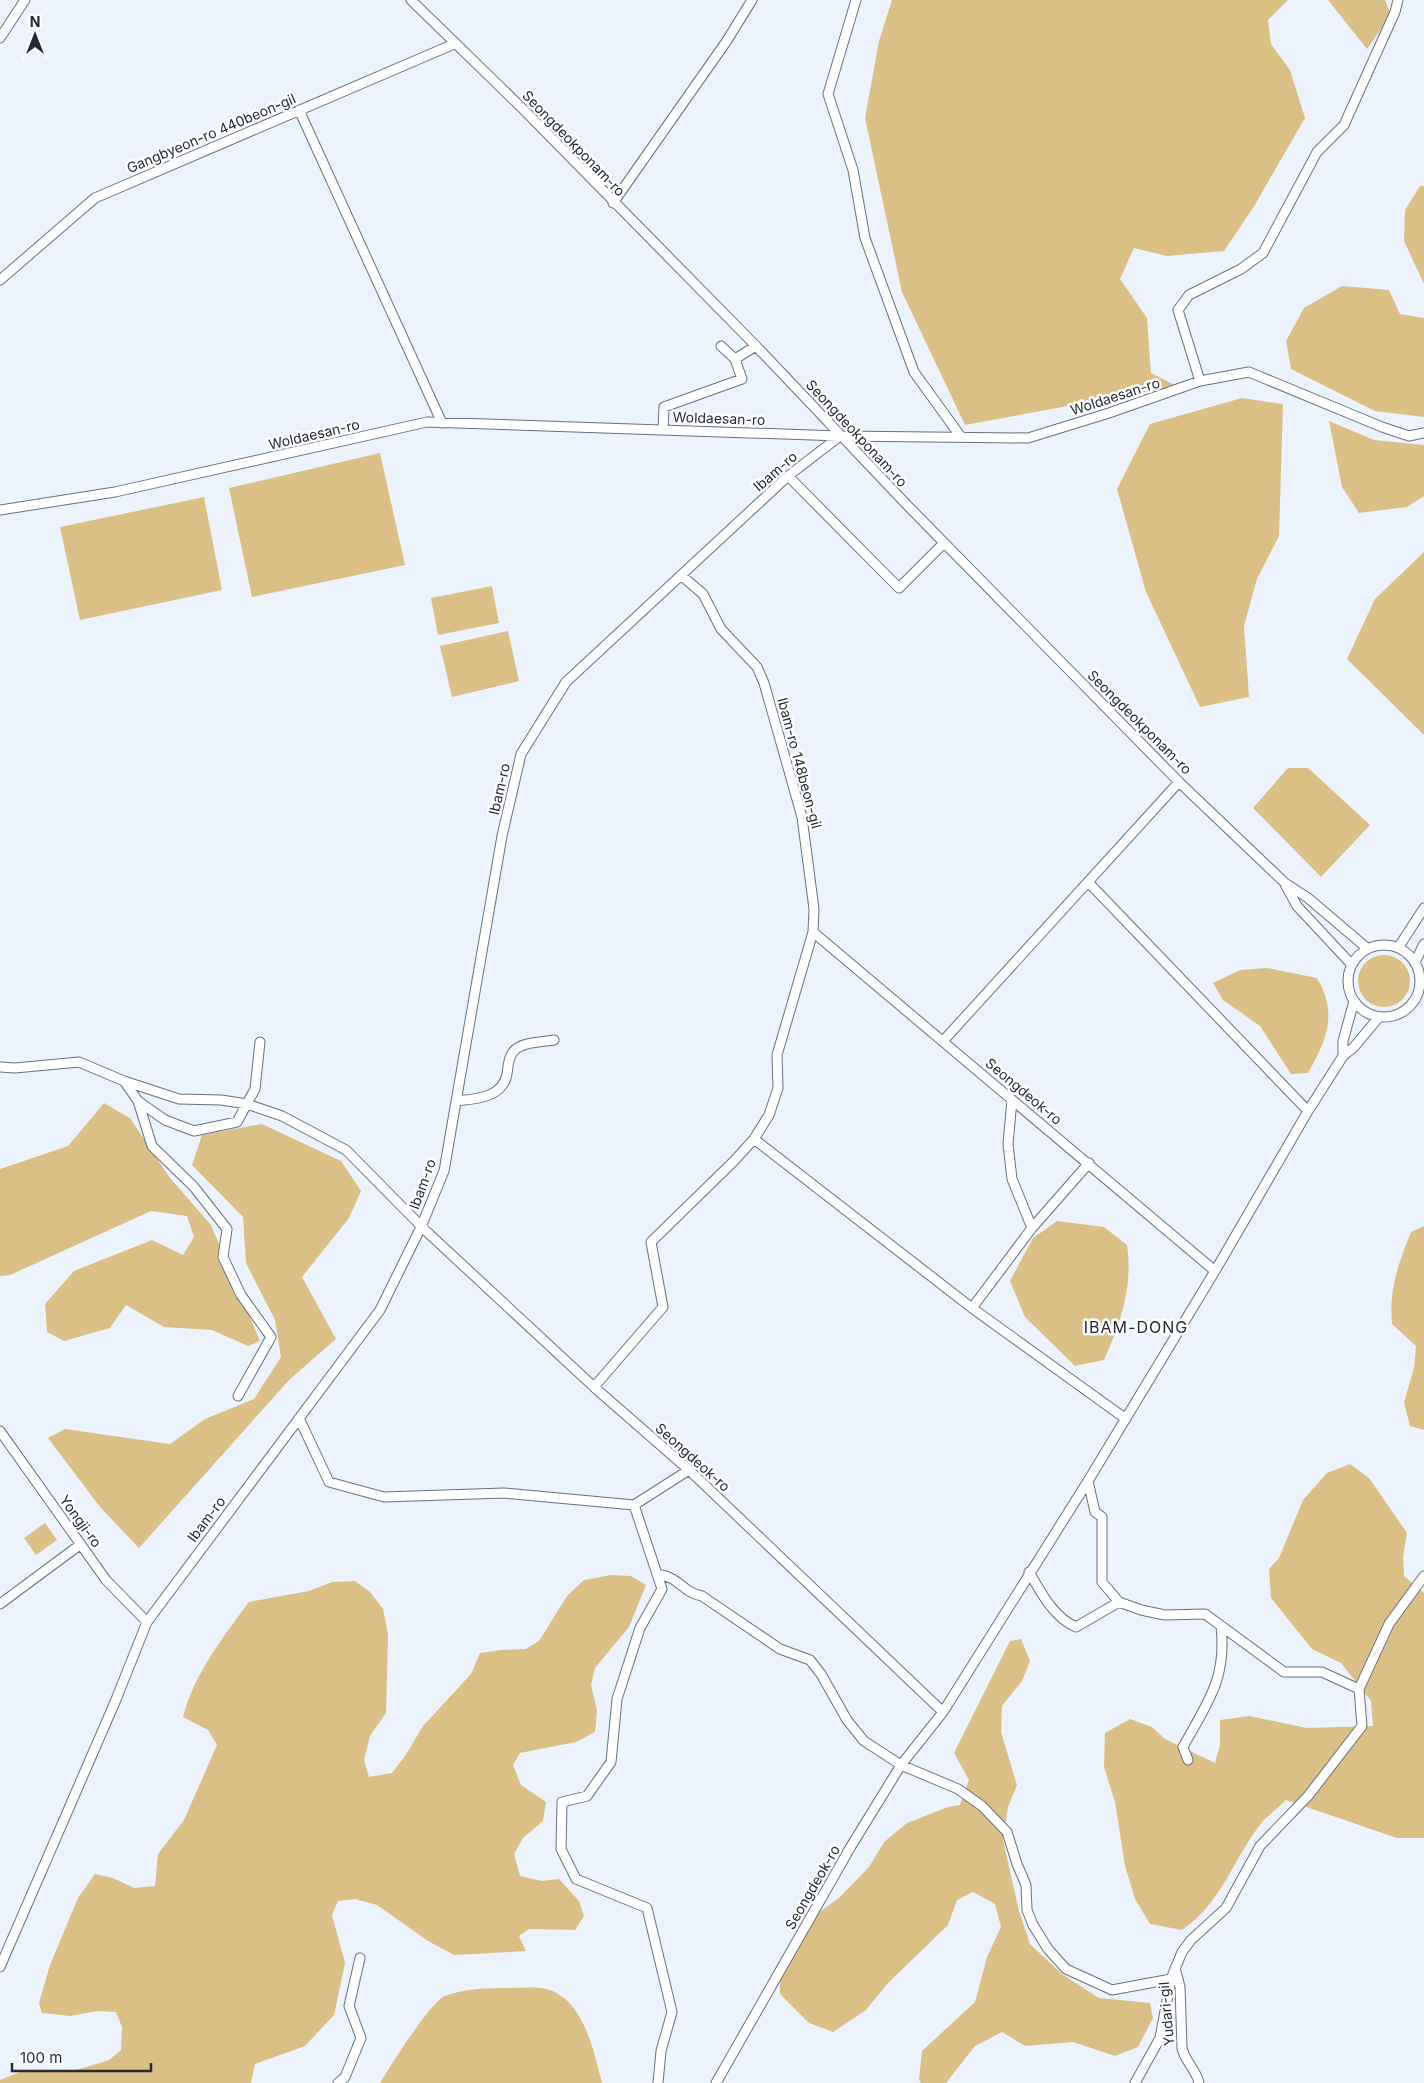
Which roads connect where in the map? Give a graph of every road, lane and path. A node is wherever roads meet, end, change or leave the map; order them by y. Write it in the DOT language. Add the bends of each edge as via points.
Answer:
graph roads {
  1 [pos="26,0"];
  2 [pos="411,0"];
  3 [pos="752,0"];
  4 [pos="856,0"];
  5 [pos="1398,0"];
  6 [pos="0,38"];
  7 [pos="454,44"];
  8 [pos="299,110"];
  9 [pos="613,203"];
  10 [pos="0,280"];
  11 [pos="721,346"];
  12 [pos="756,346"];
  13 [pos="736,359"];
  14 [pos="1200,381"];
  15 [pos="442,423"];
  16 [pos="663,430"];
  17 [pos="1424,433"];
  18 [pos="840,436"];
  19 [pos="961,437"];
  20 [pos="788,476"];
  21 [pos="0,510"];
  22 [pos="944,543"];
  23 [pos="682,576"];
  24 [pos="1179,782"];
  25 [pos="1088,883"];
  26 [pos="1285,884"];
  27 [pos="1424,908"];
  28 [pos="813,932"];
  29 [pos="1424,944"];
  30 [pos="1398,948"];
  31 [pos="1368,949"];
  32 [pos="1415,962"];
  33 [pos="1352,965"];
  34 [pos="1354,1001"];
  35 [pos="1379,1017"];
  36 [pos="554,1040"];
  37 [pos="944,1040"];
  38 [pos="260,1042"];
  39 [pos="1343,1056"];
  40 [pos="0,1067"];
  41 [pos="124,1082"];
  42 [pos="1012,1100"];
  43 [pos="138,1101"];
  44 [pos="456,1101"];
  45 [pos="247,1104"];
  46 [pos="1308,1111"];
  47 [pos="754,1139"];
  48 [pos="1089,1163"];
  49 [pos="421,1227"];
  50 [pos="1032,1228"];
  51 [pos="1215,1271"];
  52 [pos="972,1308"];
  53 [pos="594,1387"];
  54 [pos="238,1396"];
  55 [pos="300,1418"];
  56 [pos="1126,1419"];
  57 [pos="0,1431"];
  58 [pos="689,1470"];
  59 [pos="1088,1481"];
  60 [pos="634,1505"];
  61 [pos="81,1544"];
  62 [pos="1029,1572"];
  63 [pos="657,1574"];
  64 [pos="1424,1576"];
  65 [pos="1119,1602"];
  66 [pos="0,1604"];
  67 [pos="147,1622"];
  68 [pos="1221,1627"];
  69 [pos="1359,1688"];
  70 [pos="943,1712"];
  71 [pos="1188,1760"];
  72 [pos="901,1765"];
  73 [pos="360,1958"];
  74 [pos="0,1967"];
  75 [pos="1175,1968"];
  76 [pos="1171,1979"];
  77 [pos="338,2083"];
  78 [pos="658,2083"];
  79 [pos="716,2083"];
  80 [pos="1134,2083"];
  81 [pos="1199,2083"];
  1 -- 6 [label="street"];
  2 -- 7 [label="street, Seongdeokponam-ro"];
  3 -- 9 [label="street"];
  4 -- 19 [label="street" via="828,94 854,170 865,238 914,372"];
  5 -- 14 [label="street" via="1344,125 1317,152 1263,253 1241,269 1189,296 1178,310"];
  7 -- 8 [label="street, Gangbyeon-ro 440beon-gil"];
  7 -- 9 [label="street, Seongdeokponam-ro" via="524,110"];
  8 -- 10 [label="street, Gangbyeon-ro 440beon-gil" via="95,198"];
  8 -- 15 [label="street"];
  9 -- 12 [label="street, Seongdeokponam-ro"];
  11 -- 13 [label="street"];
  12 -- 13 [label="street"];
  12 -- 18 [label="street, Seongdeokponam-ro"];
  13 -- 16 [label="street" via="742,379 664,407"];
  14 -- 17 [label="street, Woldaesan-ro" via="1249,372 1409,436"];
  14 -- 19 [label="street, Woldaesan-ro" via="1028,438"];
  15 -- 16 [label="street, Woldaesan-ro"];
  15 -- 21 [label="street, Woldaesan-ro" via="427,422 115,492"];
  16 -- 18 [label="street, Woldaesan-ro"];
  18 -- 19 [label="street, Woldaesan-ro"];
  18 -- 20 [label="street, Ibam-ro"];
  18 -- 22 [label="street, Seongdeokponam-ro"];
  20 -- 22 [label="street" via="898,588"];
  20 -- 23 [label="street, Ibam-ro"];
  22 -- 24 [label="street, Seongdeokponam-ro"];
  23 -- 28 [label="street, Ibam-ro 148beon-gil" via="703,594 722,629 757,667 764,683 802,818 814,908"];
  23 -- 44 [label="street, Ibam-ro" via="566,682 521,754 502,836"];
  24 -- 25 [label="street"];
  24 -- 26 [label="street, Seongdeokponam-ro"];
  25 -- 37 [label="street"];
  25 -- 46 [label="street"];
  26 -- 31 [label="street" via="1308,898"];
  26 -- 33 [label="street" via="1297,906"];
  27 -- 30 [label="street"];
  28 -- 37 [label="street, Seongdeok-ro"];
  28 -- 47 [label="street, Ibam-ro 148beon-gil" via="777,1055 778,1088 769,1116"];
  29 -- 32 [label="street"];
  30 -- 31 [label="street" via="1383,945"];
  30 -- 32 [label="street"];
  31 -- 33 [label="street"];
  32 -- 35 [label="street" via="1420,988 1414,1001 1399,1014"];
  33 -- 34 [label="street" via="1349,984"];
  34 -- 35 [label="street"];
  34 -- 39 [label="street"];
  35 -- 39 [label="street"];
  36 -- 44 [label="street" via="518,1047 513,1052 506,1081 492,1094"];
  37 -- 42 [label="street, Seongdeok-ro"];
  38 -- 45 [label="street" via="255,1089"];
  39 -- 46 [label="street, Seongdeok-ro"];
  40 -- 41 [label="street, Seongdeok-ro" via="79,1062"];
  41 -- 43 [label="street"];
  41 -- 45 [label="street, Seongdeok-ro" via="180,1099"];
  42 -- 48 [label="street, Seongdeok-ro"];
  42 -- 50 [label="street" via="1008,1144 1012,1179"];
  43 -- 45 [label="street" via="165,1120 194,1131 237,1122"];
  43 -- 54 [label="street" via="152,1146 194,1187 227,1228 223,1257 241,1295 271,1337"];
  44 -- 49 [label="street, Ibam-ro" via="444,1171"];
  45 -- 49 [label="street, Seongdeok-ro" via="282,1116 346,1150"];
  46 -- 51 [label="street, Seongdeok-ro"];
  47 -- 52 [label="street"];
  47 -- 53 [label="street, Ibam-ro 148beon-gil" via="651,1242 663,1307"];
  48 -- 50 [label="street"];
  48 -- 51 [label="street, Seongdeok-ro"];
  49 -- 53 [label="street, Seongdeok-ro"];
  49 -- 55 [label="street, Ibam-ro" via="380,1310"];
  50 -- 52 [label="street"];
  51 -- 56 [label="street, Seongdeok-ro"];
  52 -- 56 [label="street"];
  53 -- 58 [label="street, Seongdeok-ro"];
  55 -- 60 [label="street" via="329,1482 384,1497 504,1493"];
  55 -- 67 [label="street, Ibam-ro"];
  56 -- 59 [label="street, Seongdeok-ro"];
  57 -- 61 [label="street, Yongji-ro"];
  58 -- 60 [label="street"];
  58 -- 70 [label="street, Seongdeok-ro"];
  59 -- 62 [label="street, Seongdeok-ro"];
  59 -- 65 [label="street" via="1095,1512 1102,1517 1102,1582"];
  60 -- 63 [label="street"];
  61 -- 66 [label="street"];
  61 -- 67 [label="street, Yongji-ro" via="106,1580"];
  62 -- 65 [label="street" via="1049,1606 1076,1627"];
  62 -- 70 [label="street, Seongdeok-ro"];
  63 -- 72 [label="street" via="672,1576 690,1594 702,1596 780,1649 810,1660 864,1741"];
  63 -- 78 [label="street" via="662,1589 640,1628 617,1699 611,1762 587,1796 562,1802 560,1849 576,1879 648,1908 672,2012 661,2051"];
  64 -- 69 [label="street" via="1389,1624"];
  65 -- 68 [label="street" via="1165,1615 1205,1614"];
  67 -- 74 [label="street, Ibam-ro" via="116,1702"];
  68 -- 69 [label="street" via="1284,1672 1322,1672"];
  68 -- 71 [label="street" via="1224,1650 1219,1677 1183,1747"];
  69 -- 75 [label="street" via="1362,1726 1308,1796 1260,1846 1226,1908 1191,1940"];
  70 -- 72 [label="street, Seongdeok-ro"];
  72 -- 76 [label="street" via="958,1790 982,1806 1007,1832 1026,1885 1027,1910 1032,1925 1066,1969 1112,1990"];
  72 -- 79 [label="street, Seongdeok-ro"];
  73 -- 77 [label="street" via="349,2006 361,2038 345,2077"];
  75 -- 76 [label="street"];
  75 -- 81 [label="street, Yudari-gil" via="1180,1987 1182,2048"];
  76 -- 80 [label="street" via="1160,2038"];
}
